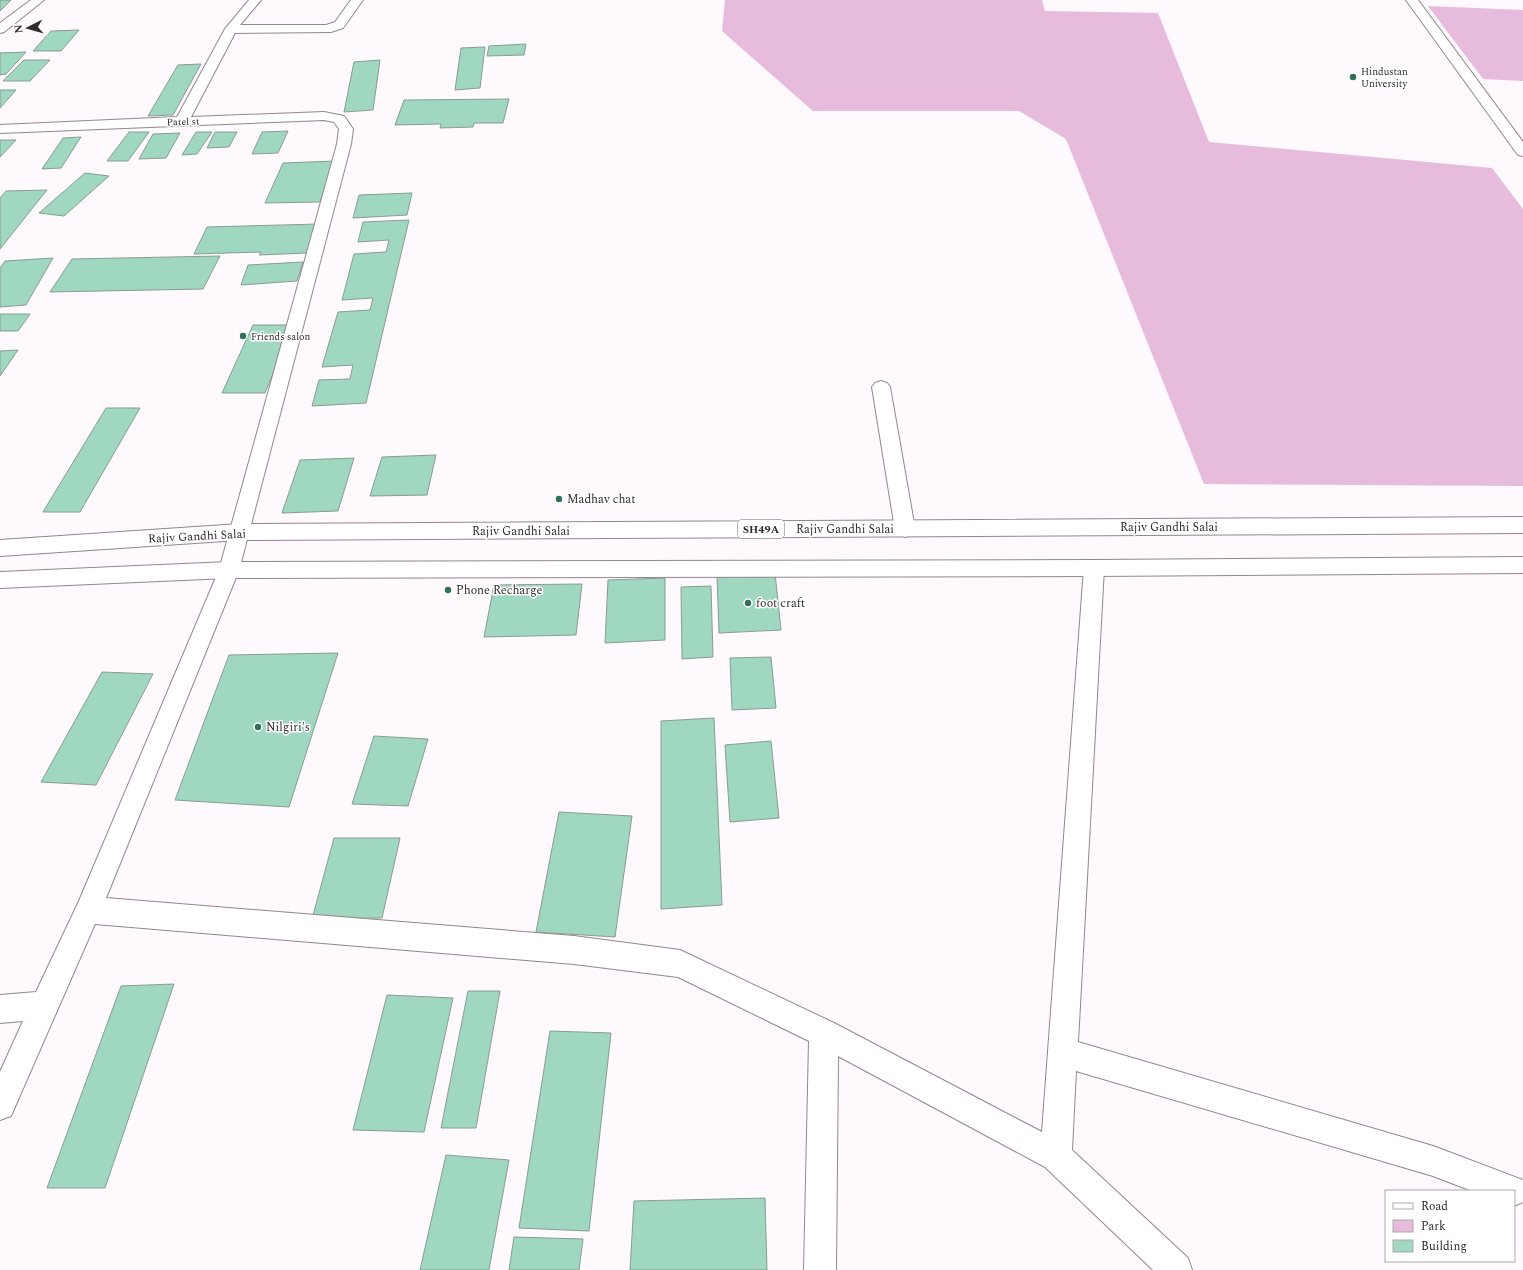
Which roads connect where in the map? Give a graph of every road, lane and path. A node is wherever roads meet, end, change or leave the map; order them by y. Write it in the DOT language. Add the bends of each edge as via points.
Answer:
graph roads {
  1 [pos="38,0"];
  2 [pos="255,0"];
  3 [pos="358,0"];
  4 [pos="1412,0"];
  5 [pos="0,29"];
  6 [pos="231,29"];
  7 [pos="182,121"];
  8 [pos="0,129"];
  9 [pos="1523,152"];
  10 [pos="881,387"];
  11 [pos="1523,525"];
  12 [pos="905,529"];
  13 [pos="240,532"];
  14 [pos="0,548"];
  15 [pos="1523,565"];
  16 [pos="1094,568"];
  17 [pos="228,570"];
  18 [pos="0,580"];
  19 [pos="88,910"];
  20 [pos="44,1006"];
  21 [pos="0,1009"];
  22 [pos="824,1033"];
  23 [pos="1062,1052"];
  24 [pos="0,1105"];
  25 [pos="1056,1156"];
  26 [pos="1510,1190"];
  27 [pos="820,1270"];
  28 [pos="1176,1270"];
  1 -- 5 [label="street"];
  2 -- 6 [label="street"];
  3 -- 6 [label="street" via="338,24 327,29"];
  4 -- 9 [label="street"];
  6 -- 7 [label="street"];
  7 -- 8 [label="street, Patel st"];
  7 -- 13 [label="street, Patel st" via="324,116 339,119 346,129"];
  10 -- 12 [label="street"];
  11 -- 12 [label="street, Rajiv Gandhi Salai / SH49A"];
  12 -- 13 [label="street, Rajiv Gandhi Salai / SH49A"];
  13 -- 14 [label="street, Rajiv Gandhi Salai / SH49A"];
  13 -- 17 [label="street, Patel st"];
  15 -- 16 [label="street"];
  16 -- 17 [label="street"];
  16 -- 23 [label="street"];
  17 -- 18 [label="street"];
  17 -- 19 [label="street, Patel st"];
  19 -- 20 [label="street, Patel st"];
  19 -- 22 [label="street" via="574,950 680,964"];
  20 -- 21 [label="street"];
  20 -- 24 [label="street, Patel st"];
  22 -- 25 [label="street"];
  22 -- 27 [label="street"];
  23 -- 25 [label="street"];
  23 -- 26 [label="street" via="1433,1161"];
  25 -- 28 [label="street"];
}
